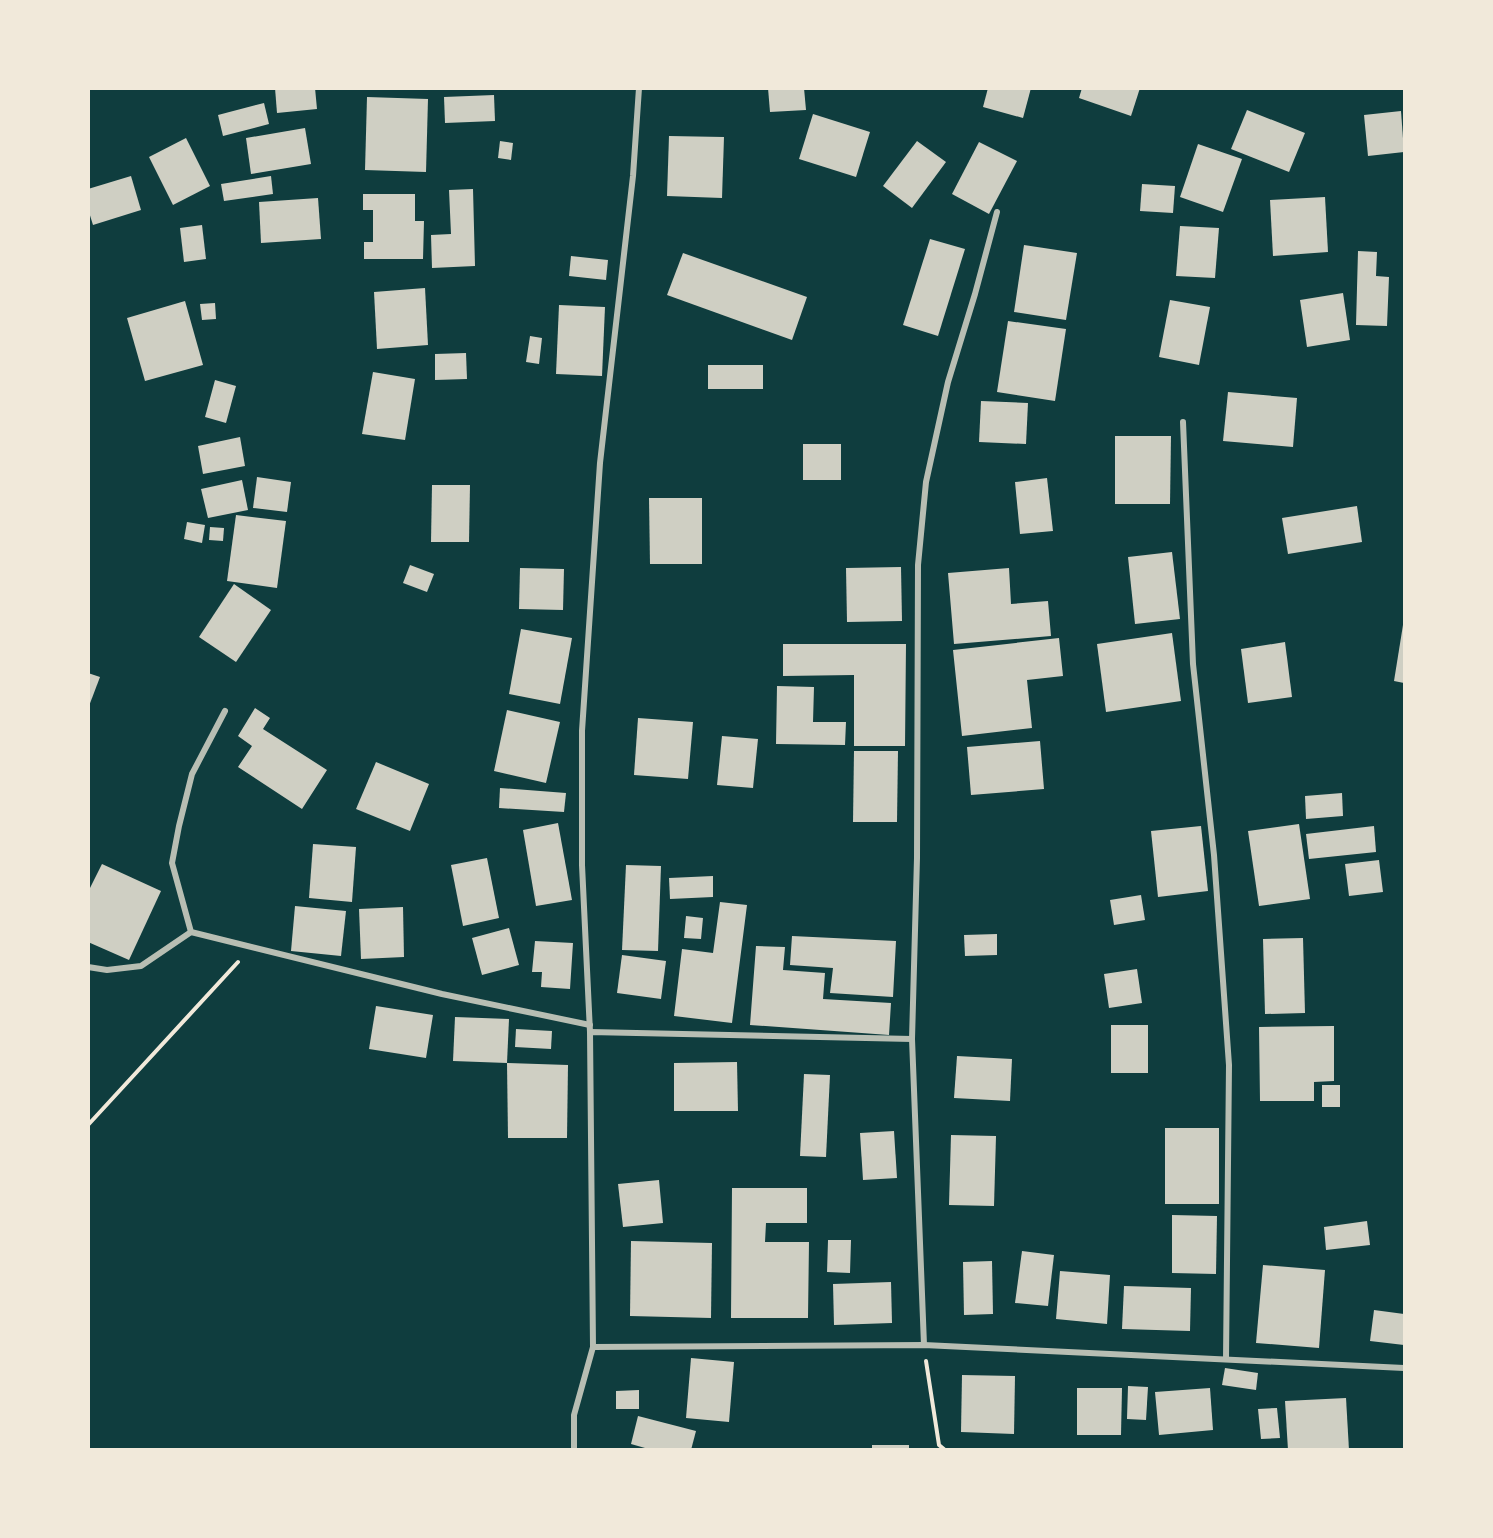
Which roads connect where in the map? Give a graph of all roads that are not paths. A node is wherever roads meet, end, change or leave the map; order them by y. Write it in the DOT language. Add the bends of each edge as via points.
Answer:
graph roads {
  1 [pos="639,88"];
  2 [pos="997,213"];
  3 [pos="1183,422"];
  4 [pos="225,711"];
  5 [pos="191,932"];
  6 [pos="88,967"];
  7 [pos="590,1028"];
  8 [pos="912,1039"];
  9 [pos="924,1345"];
  10 [pos="593,1347"];
  11 [pos="1227,1359"];
  12 [pos="1404,1368"];
  13 [pos="574,1449"];
  1 -- 7 [label="street" via="633,176 600,463 582,731 582,865"];
  2 -- 8 [label="street" via="948,382 926,482 918,565"];
  3 -- 11 [label="street" via="1193,664 1214,855 1229,1065"];
  4 -- 5 [label="street" via="192,774 172,863"];
  5 -- 6 [label="street" via="141,966 106,970"];
  5 -- 7 [label="street"];
  7 -- 8 [label="street"];
  7 -- 10 [label="street"];
  8 -- 9 [label="street"];
  9 -- 10 [label="street"];
  9 -- 11 [label="street"];
  10 -- 13 [label="street" via="574,1415"];
  11 -- 12 [label="street"];
}
